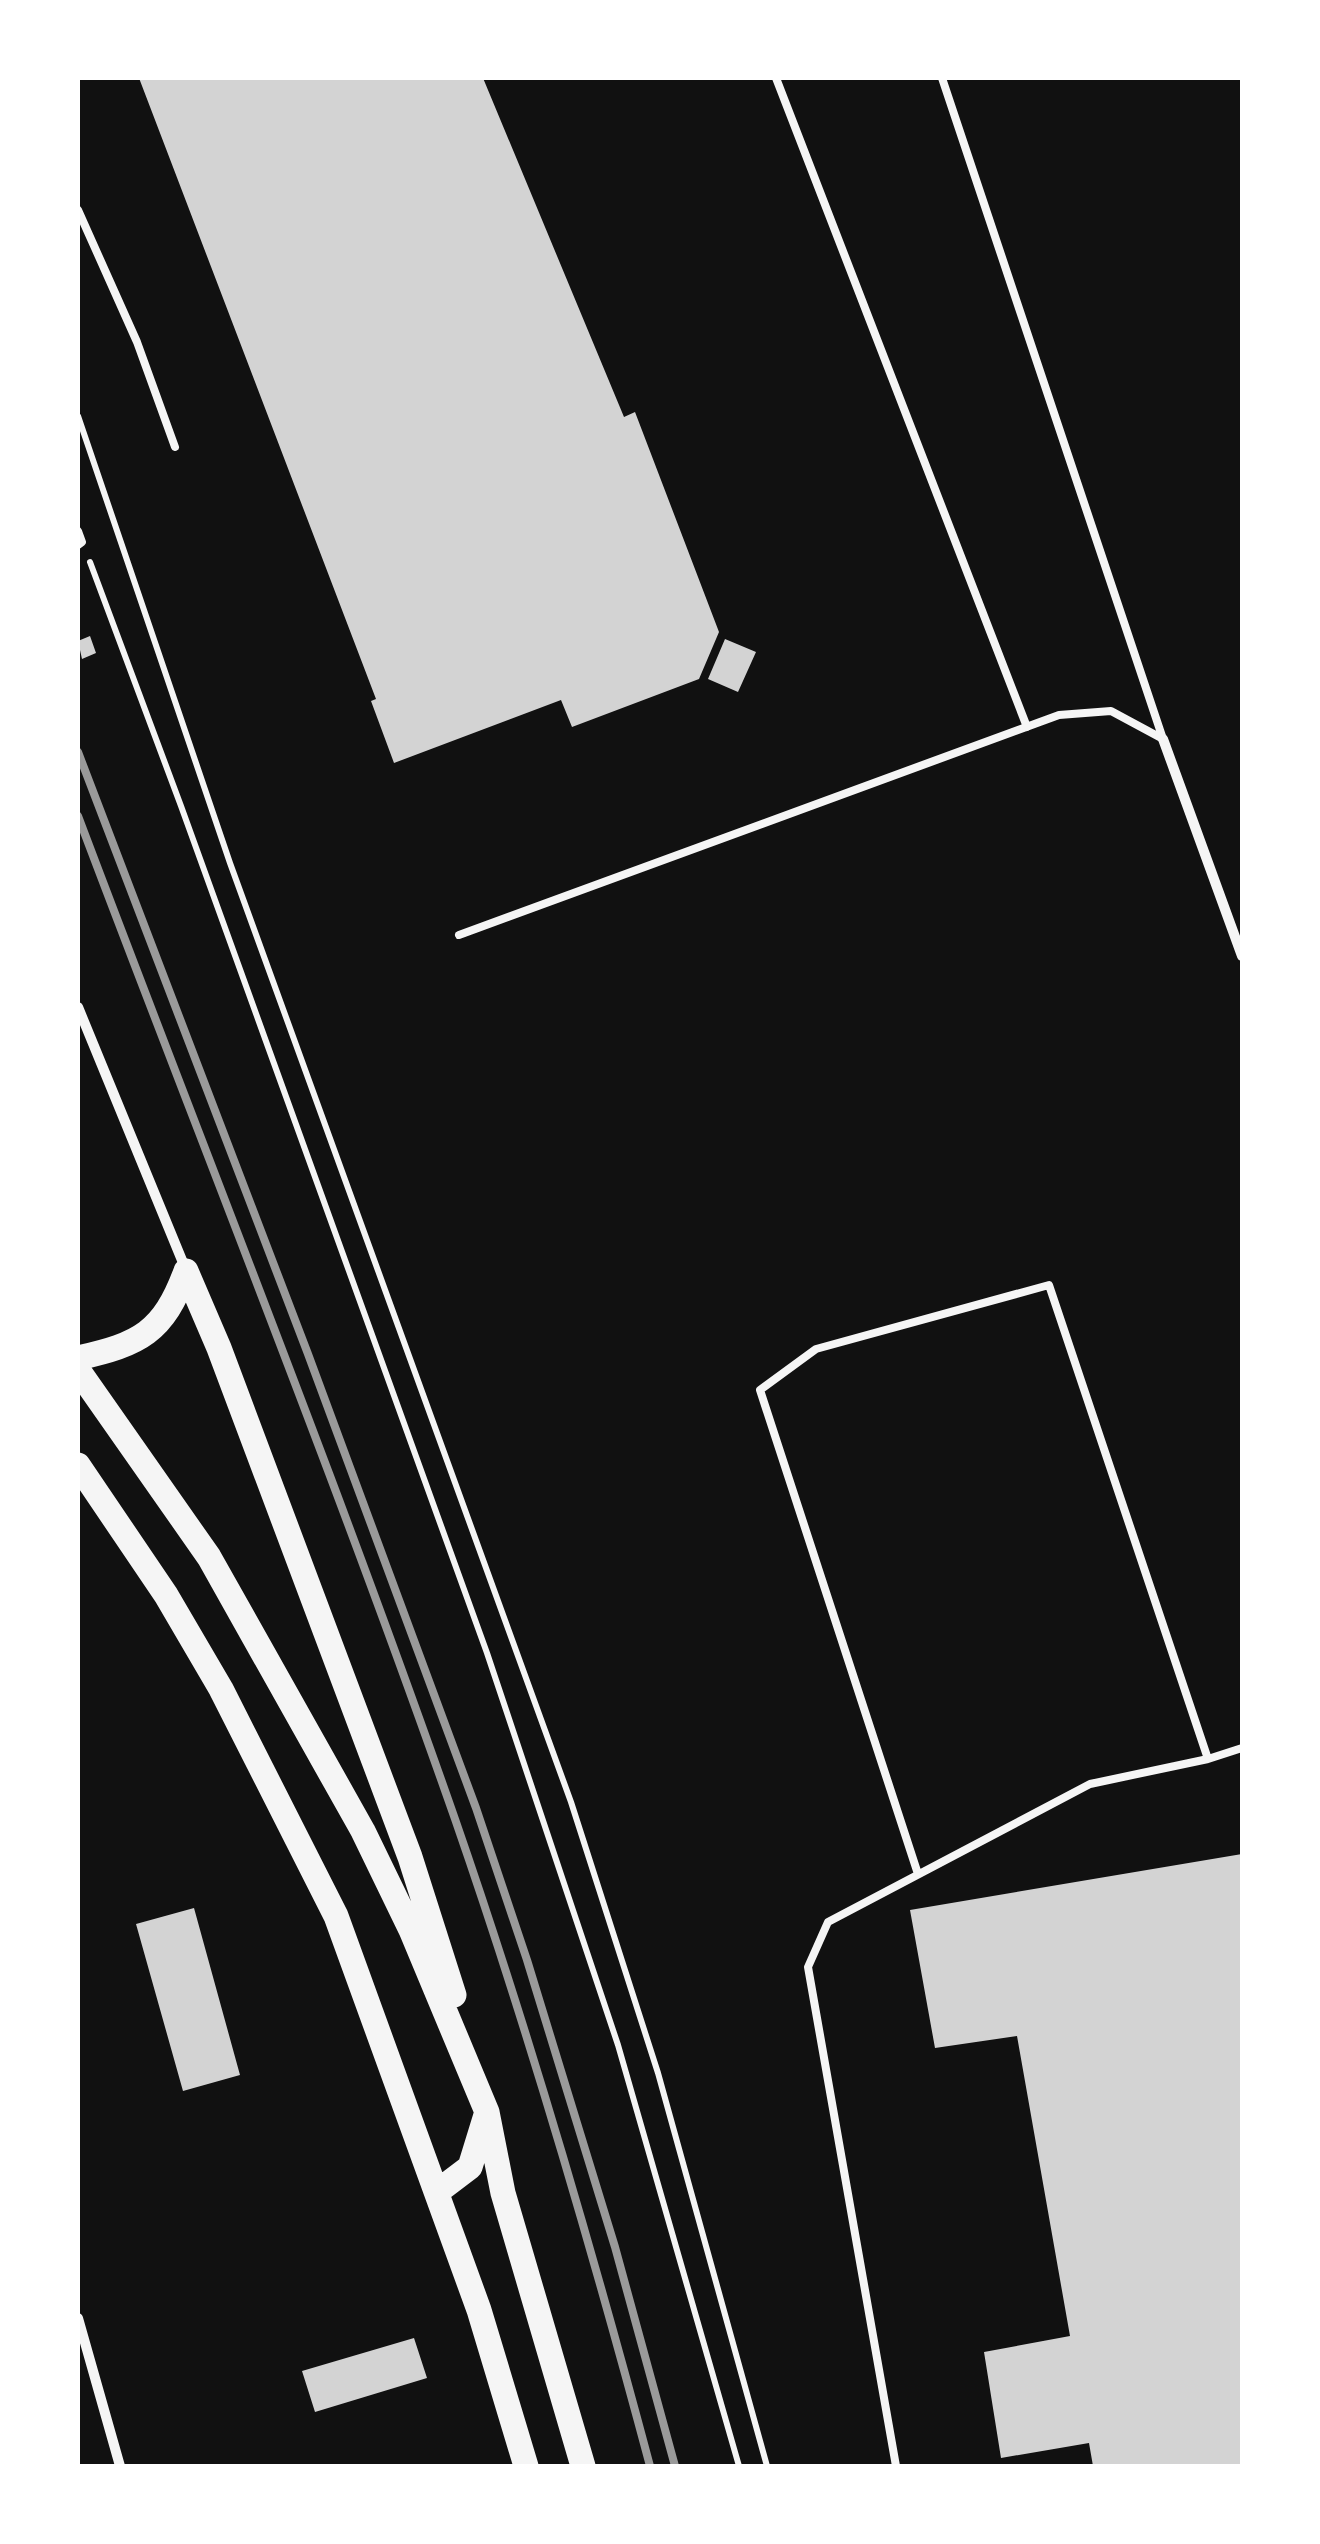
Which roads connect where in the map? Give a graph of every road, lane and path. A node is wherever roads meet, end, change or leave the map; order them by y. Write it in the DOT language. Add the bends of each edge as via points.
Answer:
graph roads {
  1 [pos="776,78"];
  2 [pos="942,78"];
  3 [pos="78,210"];
  4 [pos="78,416"];
  5 [pos="175,446"];
  6 [pos="78,531"];
  7 [pos="80,544"];
  8 [pos="1027,727"];
  9 [pos="1163,739"];
  10 [pos="459,934"];
  11 [pos="1242,956"];
  12 [pos="78,1006"];
  13 [pos="186,1272"];
  14 [pos="78,1358"];
  15 [pos="78,1370"];
  16 [pos="78,1465"];
  17 [pos="1242,1748"];
  18 [pos="1208,1759"];
  19 [pos="918,1874"];
  20 [pos="487,2112"];
  21 [pos="438,2192"];
  22 [pos="78,2318"];
  23 [pos="120,2466"];
  24 [pos="526,2466"];
  25 [pos="583,2466"];
  26 [pos="740,2466"];
  27 [pos="767,2466"];
  28 [pos="896,2466"];
  1 -- 8 [label="lane"];
  2 -- 9 [label="lane"];
  3 -- 5 [label="lane"];
  4 -- 27 [label="path" via="230,863 572,1802 658,2073"];
  6 -- 7 [label="lane"];
  7 -- 26 [label="path" via="487,1653 618,2045"];
  8 -- 9 [label="lane" via="1059,715 1111,711"];
  8 -- 10 [label="lane"];
  9 -- 11 [label="street"];
  12 -- 13 [label="street"];
  13 -- 14 [label="main road" via="165,1317 148,1334"];
  13 -- 20 [label="main road" via="410,1857"];
  15 -- 20 [label="main road" via="208,1556 298,1712 412,1930"];
  16 -- 21 [label="main road" via="166,1595 278,1797 336,1916"];
  17 -- 18 [label="lane"];
  18 -- 19 [label="lane" via="1090,1784"];
  18 -- 19 [label="lane" via="1049,1285 816,1349 760,1390"];
  19 -- 28 [label="lane" via="828,1922 808,1967"];
  20 -- 21 [label="main road" via="470,2167"];
  20 -- 25 [label="main road" via="503,2193"];
  21 -- 24 [label="main road"];
  22 -- 23 [label="street"];
}
